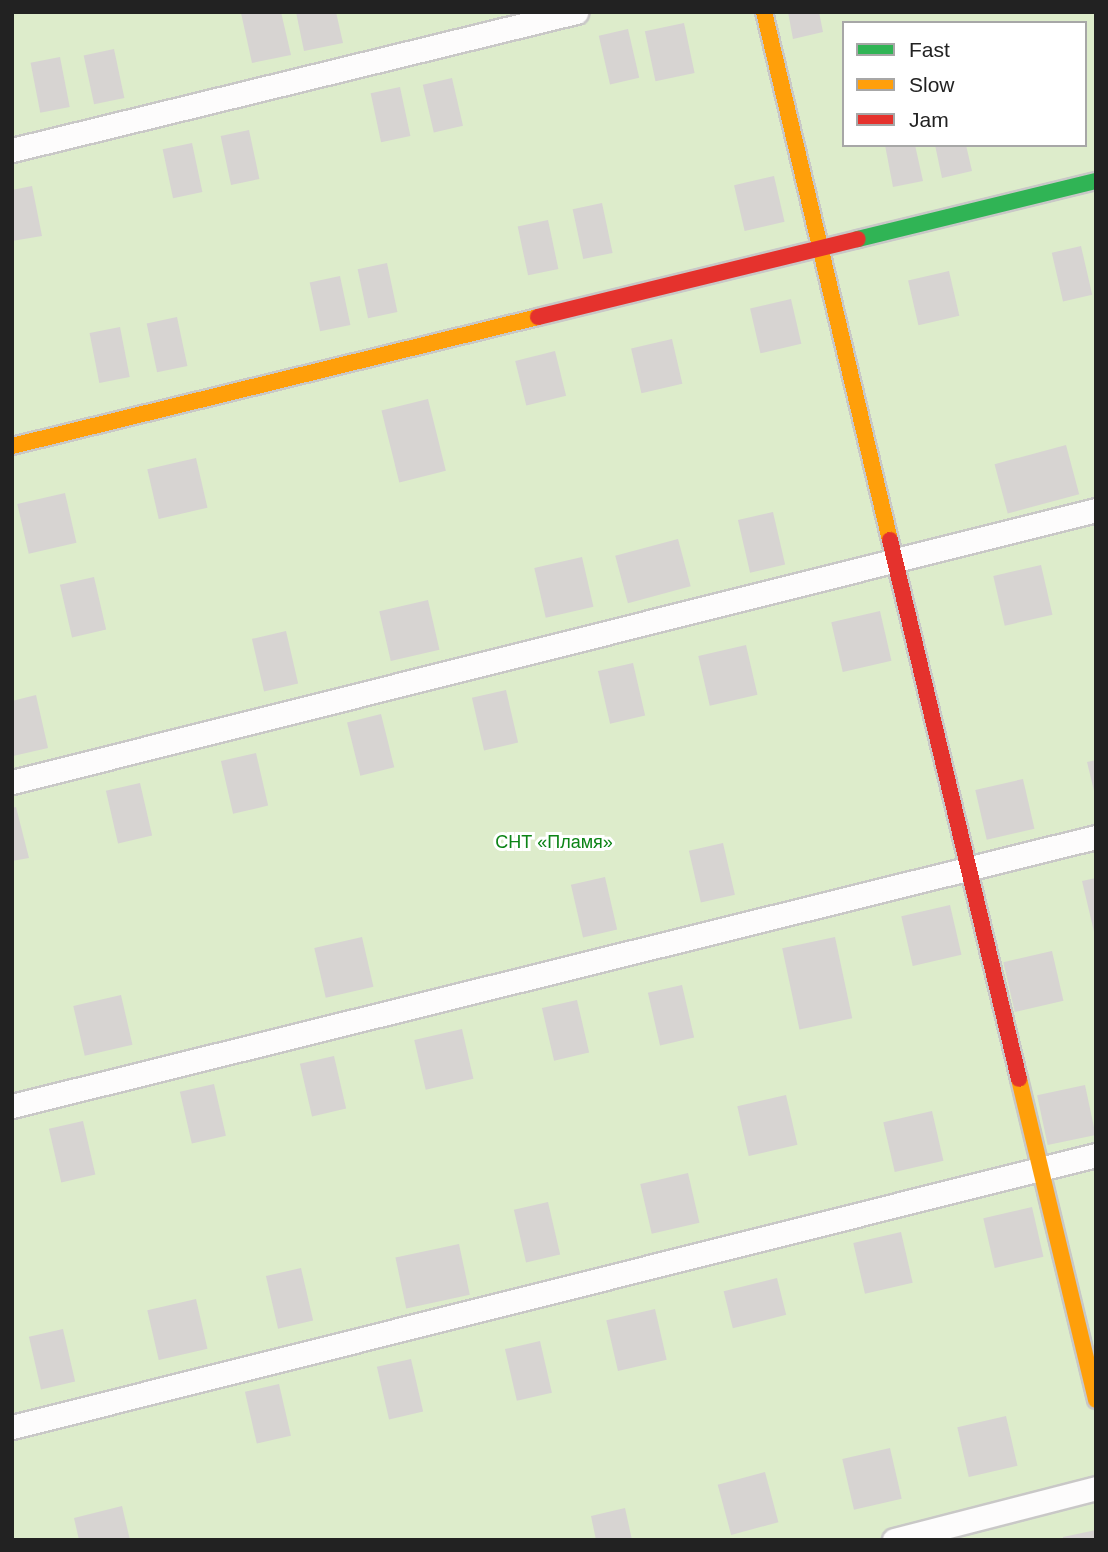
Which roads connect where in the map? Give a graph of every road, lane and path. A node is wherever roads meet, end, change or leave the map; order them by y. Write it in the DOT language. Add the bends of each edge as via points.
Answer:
graph roads {
  1 [pos="576,12"];
  2 [pos="764,12"];
  3 [pos="12,150"];
  4 [pos="1096,181"];
  5 [pos="823,250"];
  6 [pos="12,446"];
  7 [pos="1096,510"];
  8 [pos="893,559"];
  9 [pos="12,782"];
  10 [pos="1096,837"];
  11 [pos="971,867"];
  12 [pos="12,1106"];
  13 [pos="1096,1155"];
  14 [pos="1039,1170"];
  15 [pos="1096,1400"];
  16 [pos="12,1427"];
  17 [pos="1096,1488"];
  18 [pos="894,1540"];
  1 -- 3 [label="lane"];
  2 -- 5 [label="street"];
  4 -- 5 [label="street"];
  5 -- 6 [label="street"];
  5 -- 8 [label="street"];
  7 -- 8 [label="lane"];
  8 -- 9 [label="lane"];
  8 -- 11 [label="street"];
  10 -- 11 [label="lane"];
  11 -- 12 [label="lane"];
  11 -- 14 [label="street"];
  13 -- 14 [label="lane"];
  14 -- 15 [label="street"];
  14 -- 16 [label="lane"];
  17 -- 18 [label="lane"];
}
